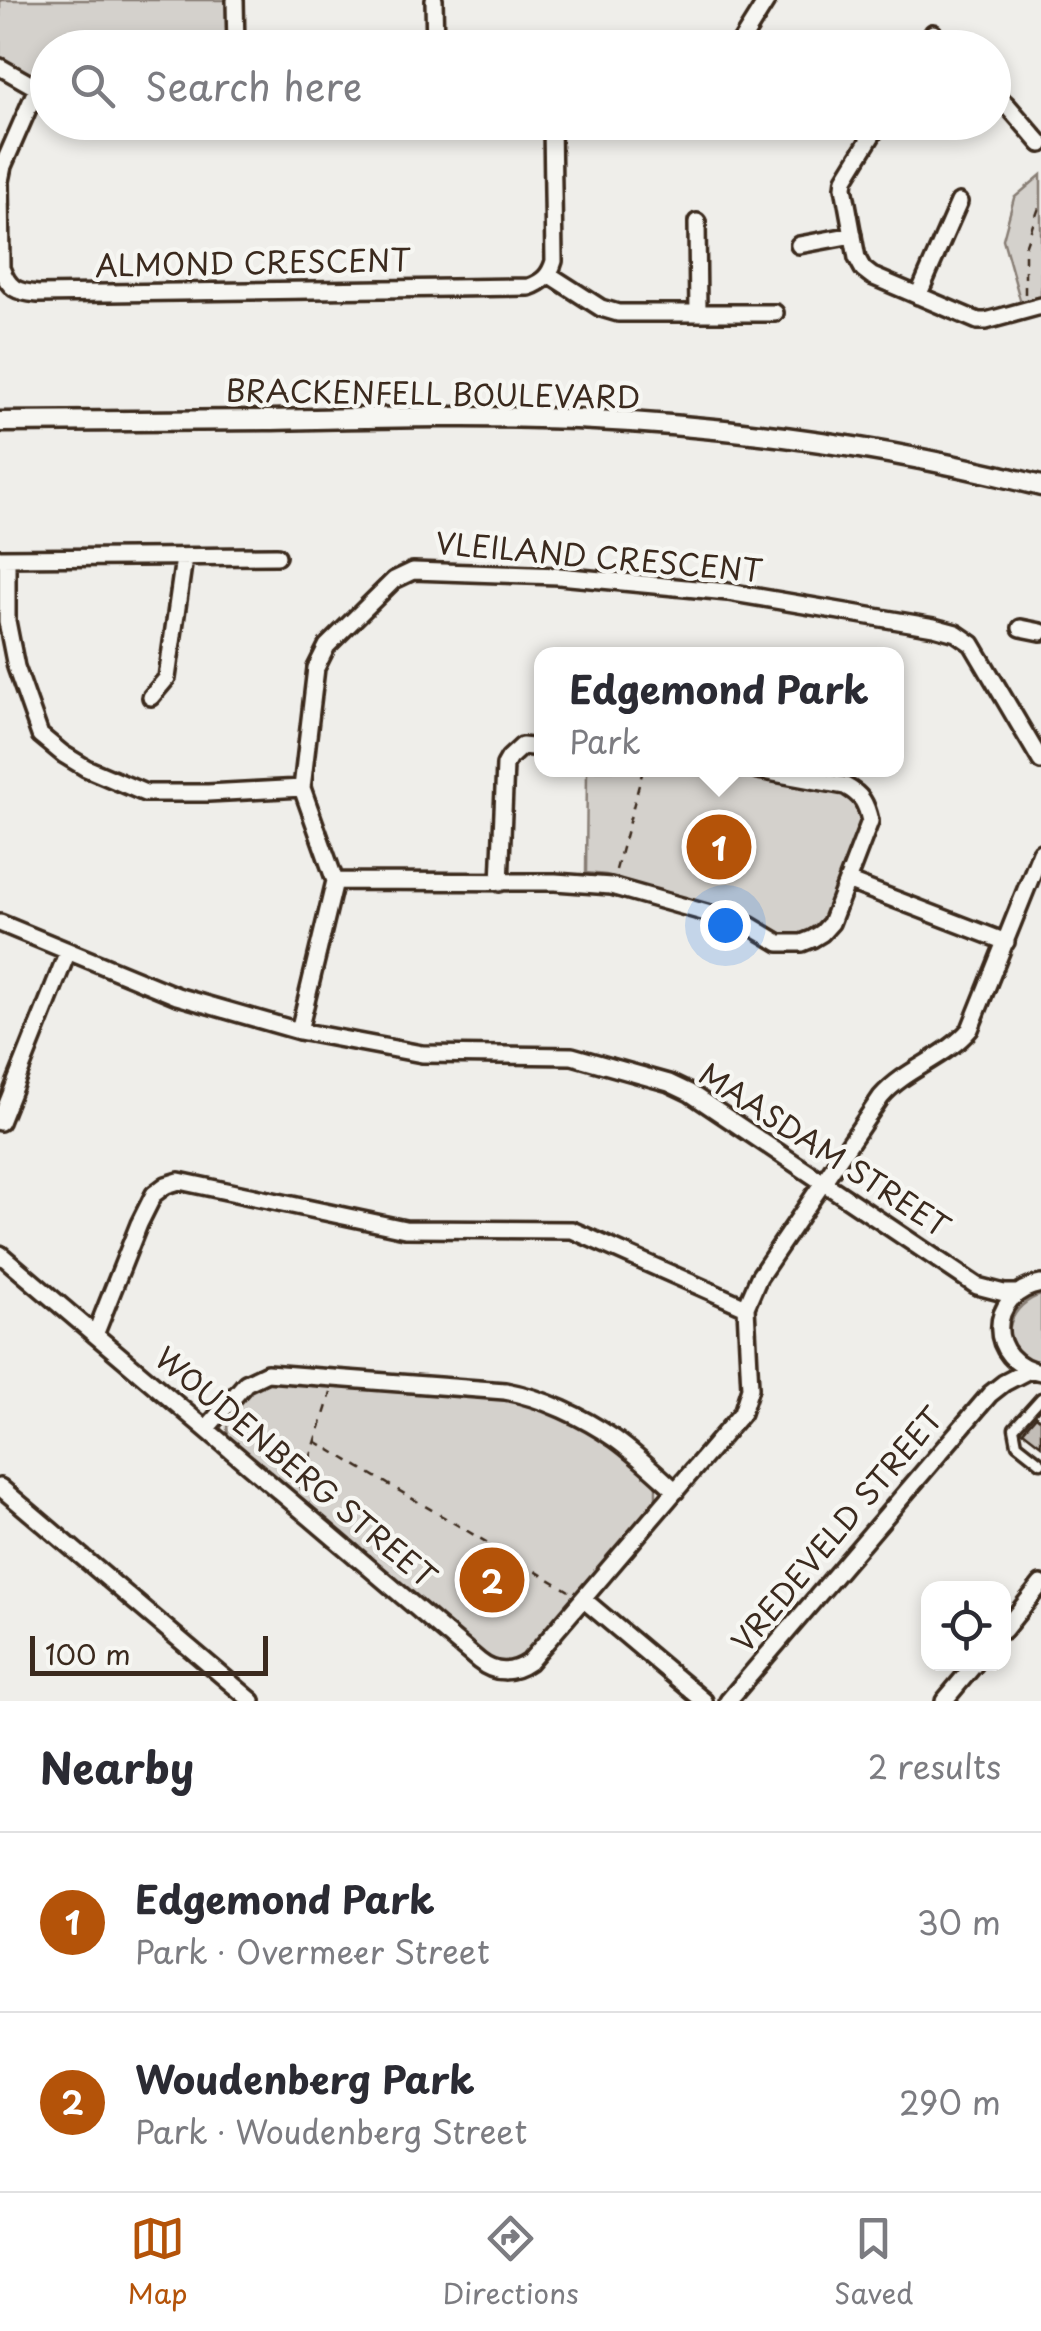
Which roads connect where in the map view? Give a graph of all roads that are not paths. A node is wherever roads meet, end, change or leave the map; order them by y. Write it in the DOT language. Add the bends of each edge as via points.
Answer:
graph roads {
  1 [pos="235,0"];
  2 [pos="434,0"];
  3 [pos="768,0"];
  4 [pos="236,30"];
  5 [pos="435,30"];
  6 [pos="749,30"];
  7 [pos="0,68"];
  8 [pos="30,84"];
  9 [pos="1011,110"];
  10 [pos="30,112"];
  11 [pos="552,140"];
  12 [pos="869,140"];
  13 [pos="1041,144"];
  14 [pos="1,166"];
  15 [pos="959,202"];
  16 [pos="697,222"];
  17 [pos="853,235"];
  18 [pos="799,244"];
  19 [pos="548,274"];
  20 [pos="3,283"];
  21 [pos="918,296"];
  22 [pos="1033,308"];
  23 [pos="698,313"];
  24 [pos="775,313"];
  25 [pos="0,422"];
  26 [pos="1041,486"];
  27 [pos="277,556"];
  28 [pos="3,558"];
  29 [pos="184,558"];
  30 [pos="1021,628"];
  31 [pos="1041,632"];
  32 [pos="151,697"];
  33 [pos="534,747"];
  34 [pos="1041,760"];
  35 [pos="796,777"];
  36 [pos="302,788"];
  37 [pos="1041,852"];
  38 [pos="335,881"];
  39 [pos="847,881"];
  40 [pos="500,883"];
  41 [pos="0,922"];
  42 [pos="1006,942"];
  43 [pos="68,951"];
  44 [pos="299,1031"];
  45 [pos="0,1122"];
  46 [pos="824,1182"];
  47 [pos="0,1254"];
  48 [pos="1041,1284"];
  49 [pos="977,1286"];
  50 [pos="1017,1293"];
  51 [pos="746,1307"];
  52 [pos="1000,1318"];
  53 [pos="95,1335"];
  54 [pos="1005,1350"];
  55 [pos="1035,1371"];
  56 [pos="990,1394"];
  57 [pos="1041,1398"];
  58 [pos="206,1430"];
  59 [pos="1041,1464"];
  60 [pos="0,1487"];
  61 [pos="676,1490"];
  62 [pos="1041,1584"];
  63 [pos="583,1599"];
  64 [pos="1011,1621"];
  65 [pos="970,1671"];
  66 [pos="252,1701"];
  67 [pos="704,1701"];
  68 [pos="728,1701"];
  69 [pos="944,1701"];
  1 -- 4 [label="street"];
  2 -- 5 [label="street"];
  3 -- 6 [label="street"];
  7 -- 8 [label="street"];
  9 -- 13 [label="street"];
  10 -- 14 [label="street, ALMOND CRESCENT"];
  11 -- 19 [label="street" via="554,261"];
  12 -- 17 [label="street" via="845,179"];
  14 -- 20 [label="street, ALMOND CRESCENT"];
  15 -- 21 [label="street"];
  16 -- 23 [label="street"];
  17 -- 18 [label="street"];
  17 -- 21 [label="street" via="868,273"];
  19 -- 20 [label="street, ALMOND CRESCENT" via="521,288 38,294"];
  19 -- 23 [label="street" via="609,311"];
  21 -- 22 [label="street" via="986,322"];
  23 -- 24 [label="street"];
  25 -- 26 [label="street, BRACKENFELL BOULEVARD" via="631,422 852,448"];
  27 -- 29 [label="street"];
  28 -- 29 [label="street"];
  28 -- 36 [label="street" via="16,667 40,735 63,754 144,792"];
  29 -- 32 [label="street" via="168,678"];
  30 -- 31 [label="street"];
  33 -- 40 [label="street" via="522,746 505,766"];
  34 -- 36 [label="street, VLEILAND CRESCENT" via="972,644 934,627 728,592 413,571 394,580 319,660"];
  35 -- 39 [label="street" via="846,786 864,800 870,822"];
  36 -- 38 [label="street, VLEILAND CRESCENT"];
  37 -- 42 [label="street"];
  38 -- 40 [label="street"];
  38 -- 44 [label="street"];
  39 -- 40 [label="street" via="831,923 812,939 792,943 611,886"];
  39 -- 42 [label="street"];
  41 -- 43 [label="street, MAASDAM STREET"];
  42 -- 46 [label="street" via="970,1029 889,1088"];
  43 -- 44 [label="street, MAASDAM STREET" via="176,996"];
  43 -- 45 [label="street"];
  44 -- 46 [label="street, MAASDAM STREET" via="422,1054 562,1055 607,1064 690,1093"];
  46 -- 49 [label="street, MAASDAM STREET"];
  46 -- 51 [label="street, WOUDENBERG STREET" via="758,1277"];
  47 -- 53 [label="street, WOUDENBERG STREET"];
  48 -- 50 [label="street"];
  49 -- 50 [label="street, MAASDAM STREET"];
  49 -- 52 [label="street, MAASDAM STREET"];
  50 -- 52 [label="street"];
  51 -- 53 [label="street" via="572,1230 404,1228 180,1181 154,1194"];
  51 -- 61 [label="street, WOUDENBERG STREET" via="750,1388 742,1413"];
  52 -- 54 [label="street"];
  53 -- 58 [label="street, WOUDENBERG STREET"];
  54 -- 55 [label="street"];
  54 -- 56 [label="street, VREDEVELD STREET"];
  55 -- 56 [label="street, VREDEVELD STREET"];
  56 -- 68 [label="street, VREDEVELD STREET"];
  57 -- 59 [label="lane" via="1014,1428 1017,1444"];
  58 -- 61 [label="street" via="246,1383 273,1372 506,1391 536,1398 615,1439"];
  58 -- 63 [label="street, WOUDENBERG STREET" via="493,1670 529,1662"];
  60 -- 66 [label="street"];
  61 -- 63 [label="street, WOUDENBERG STREET"];
  62 -- 64 [label="street"];
  63 -- 67 [label="street"];
  65 -- 69 [label="street"];
}
